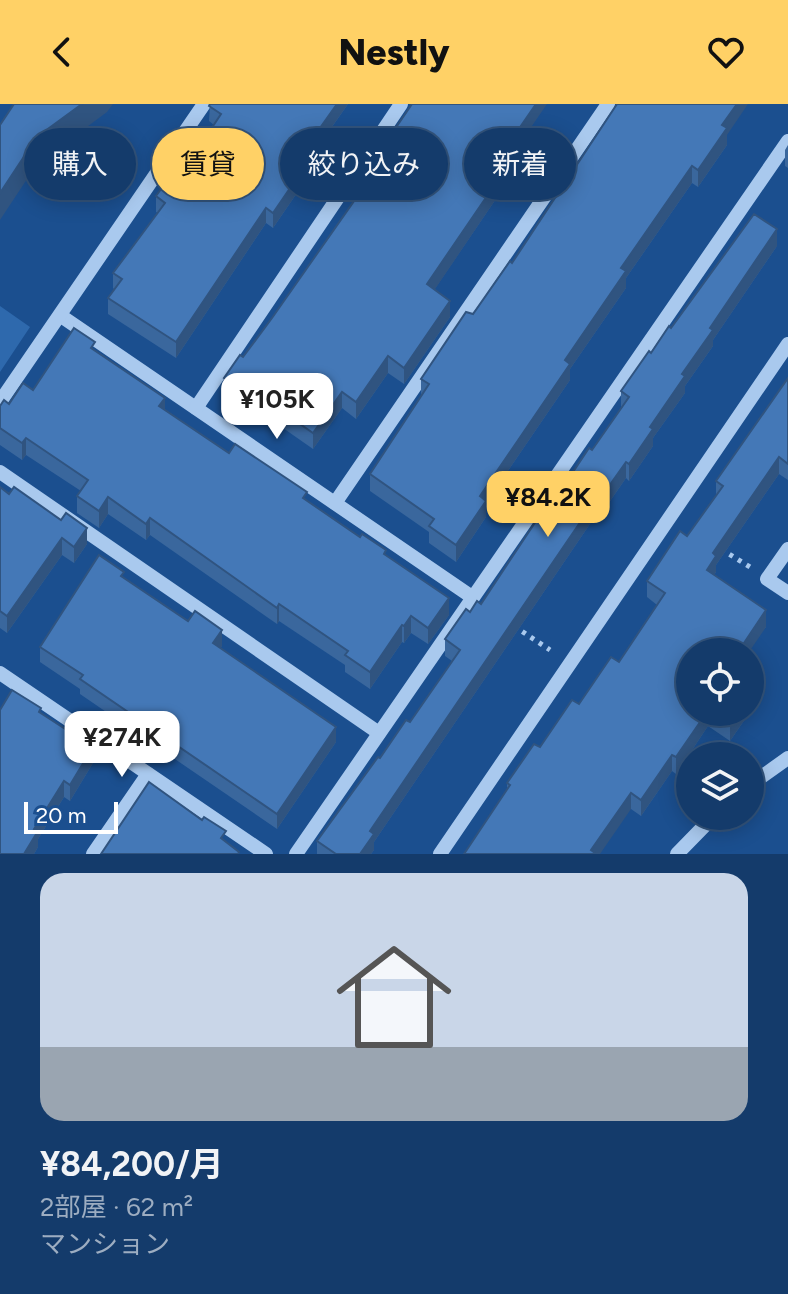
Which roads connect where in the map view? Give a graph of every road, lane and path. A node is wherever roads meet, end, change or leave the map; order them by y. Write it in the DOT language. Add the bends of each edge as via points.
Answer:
graph roads {
  1 [pos="204,104"];
  2 [pos="401,104"];
  3 [pos="608,104"];
  4 [pos="788,141"];
  5 [pos="61,316"];
  6 [pos="788,344"];
  7 [pos="0,402"];
  8 [pos="196,408"];
  9 [pos="0,472"];
  10 [pos="335,503"];
  11 [pos="719,547"];
  12 [pos="788,549"];
  13 [pos="767,579"];
  14 [pos="788,593"];
  15 [pos="472,597"];
  16 [pos="511,623"];
  17 [pos="550,650"];
  18 [pos="2,679"];
  19 [pos="379,733"];
  20 [pos="788,758"];
  21 [pos="148,774"];
  22 [pos="764,775"];
  23 [pos="700,830"];
  24 [pos="93,854"];
  25 [pos="266,854"];
  26 [pos="296,854"];
  27 [pos="440,854"];
  28 [pos="677,854"];
  1 -- 5 [label="street"];
  2 -- 8 [label="street"];
  3 -- 10 [label="street"];
  4 -- 15 [label="street"];
  5 -- 7 [label="street"];
  5 -- 8 [label="street"];
  6 -- 27 [label="street"];
  8 -- 10 [label="street"];
  9 -- 19 [label="street"];
  10 -- 15 [label="street"];
  11 -- 13 [label="path"];
  12 -- 13 [label="street"];
  13 -- 14 [label="street"];
  15 -- 19 [label="street"];
  16 -- 17 [label="path"];
  18 -- 21 [label="street"];
  19 -- 26 [label="street"];
  20 -- 22 [label="street"];
  21 -- 24 [label="street"];
  21 -- 25 [label="street"];
  23 -- 28 [label="street"];
}
